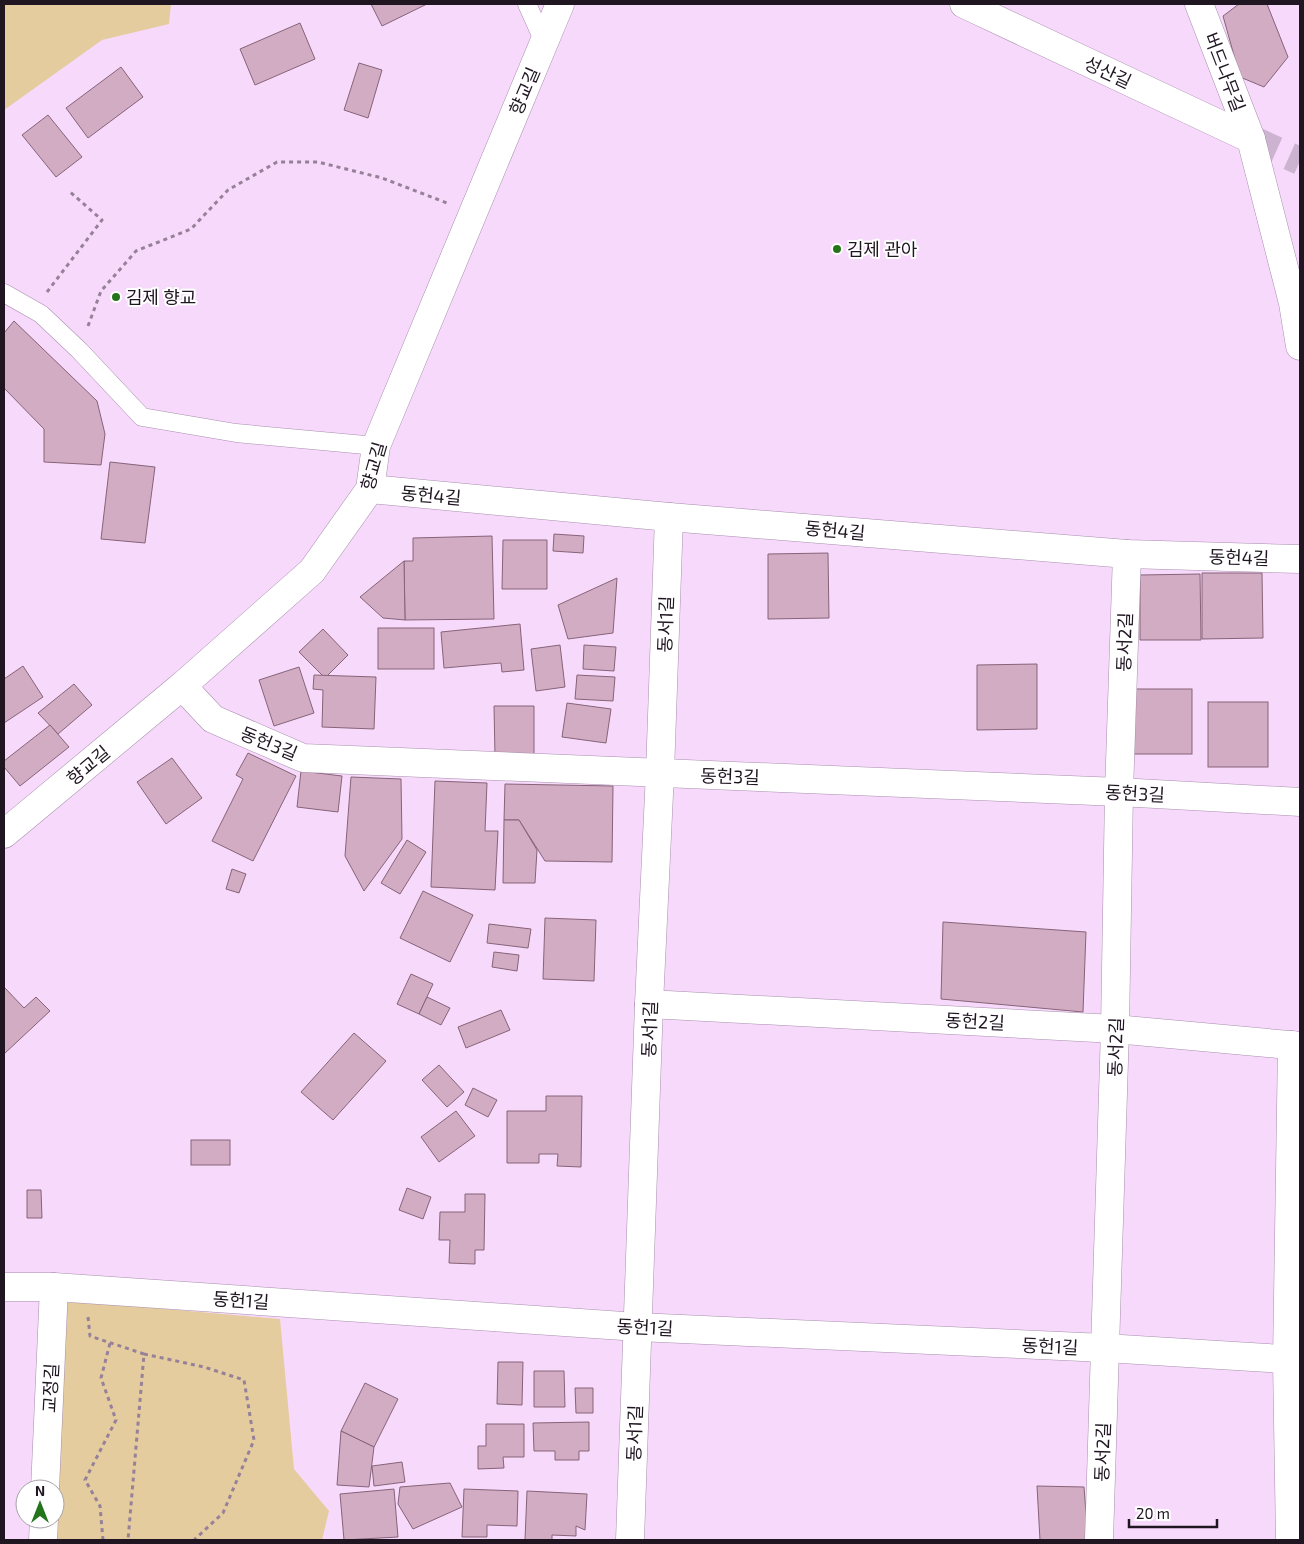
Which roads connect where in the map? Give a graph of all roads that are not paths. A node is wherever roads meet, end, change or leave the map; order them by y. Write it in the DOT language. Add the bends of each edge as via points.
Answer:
graph roads {
  1 [pos="527,4"];
  2 [pos="560,4"];
  3 [pos="964,4"];
  4 [pos="1198,4"];
  5 [pos="544,42"];
  6 [pos="1252,139"];
  7 [pos="4,293"];
  8 [pos="1297,295"];
  9 [pos="1300,346"];
  10 [pos="376,446"];
  11 [pos="370,489"];
  12 [pos="669,517"];
  13 [pos="1127,554"];
  14 [pos="1300,559"];
  15 [pos="182,686"];
  16 [pos="660,773"];
  17 [pos="1119,792"];
  18 [pos="1300,802"];
  19 [pos="4,834"];
  20 [pos="649,1004"];
  21 [pos="1115,1029"];
  22 [pos="1296,1046"];
  23 [pos="4,1287"];
  24 [pos="54,1287"];
  25 [pos="638,1327"];
  26 [pos="1105,1348"];
  27 [pos="1294,1360"];
  28 [pos="45,1479"];
  29 [pos="630,1540"];
  30 [pos="1099,1540"];
  31 [pos="1290,1540"];
  1 -- 5 [label="lane"];
  2 -- 5 [label="street, 향교길"];
  3 -- 6 [label="street, 성산길"];
  4 -- 6 [label="street, 버드나무길"];
  5 -- 10 [label="street, 향교길"];
  6 -- 8 [label="street"];
  7 -- 10 [label="lane" via="41,314 142,417 236,433"];
  8 -- 9 [label="street"];
  10 -- 11 [label="street, 향교길"];
  11 -- 12 [label="street, 동헌4길"];
  11 -- 15 [label="street, 향교길" via="312,571"];
  12 -- 13 [label="street, 동헌4길"];
  12 -- 16 [label="street, 동서1길"];
  13 -- 14 [label="street, 동헌4길"];
  13 -- 17 [label="street, 동서2길"];
  15 -- 16 [label="street, 동헌3길" via="214,719 303,758"];
  15 -- 19 [label="street, 향교길"];
  16 -- 17 [label="street, 동헌3길"];
  16 -- 20 [label="street, 동서1길"];
  17 -- 18 [label="street, 동헌3길"];
  17 -- 21 [label="street, 동서2길"];
  20 -- 21 [label="street, 동헌2길"];
  20 -- 25 [label="street, 동서1길"];
  21 -- 22 [label="street, 동헌2길"];
  21 -- 26 [label="street, 동서2길"];
  22 -- 27 [label="street"];
  23 -- 24 [label="street, 동헌1길"];
  24 -- 25 [label="street, 동헌1길"];
  24 -- 28 [label="street, 교정길"];
  25 -- 26 [label="street, 동헌1길"];
  25 -- 29 [label="street, 동서1길"];
  26 -- 27 [label="street, 동헌1길"];
  26 -- 30 [label="street, 동서2길"];
  27 -- 31 [label="street"];
}
